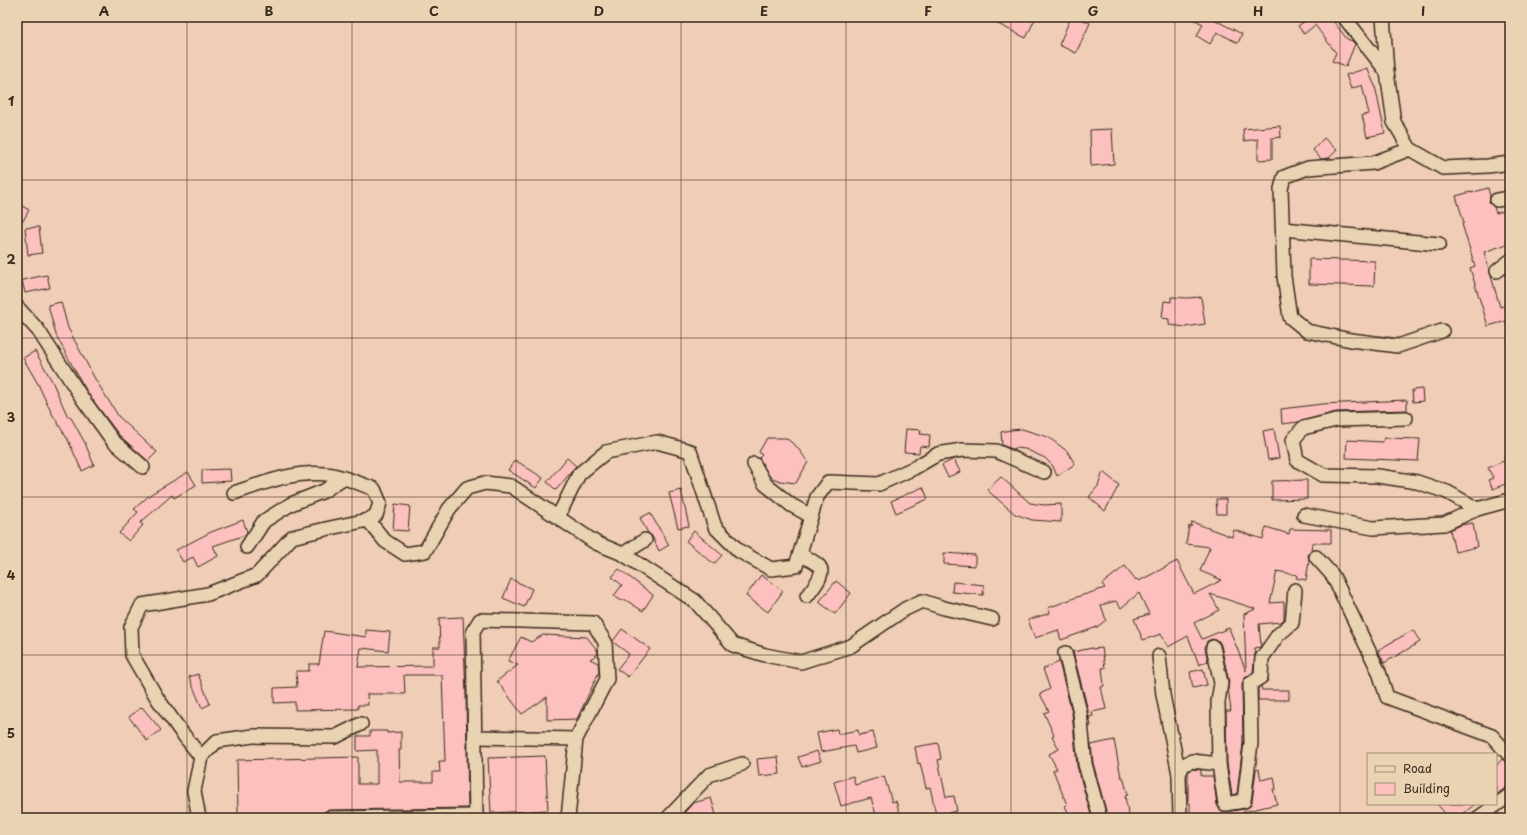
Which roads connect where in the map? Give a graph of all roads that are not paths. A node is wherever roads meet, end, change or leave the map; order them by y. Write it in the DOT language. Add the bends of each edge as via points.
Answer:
graph roads {
  1 [pos="1344,17"];
  2 [pos="1383,17"];
  3 [pos="1387,72"];
  4 [pos="1410,149"];
  5 [pos="1510,163"];
  6 [pos="1283,229"];
  7 [pos="1439,244"];
  8 [pos="1510,261"];
  9 [pos="1497,271"];
  10 [pos="17,307"];
  11 [pos="1442,330"];
  12 [pos="1406,418"];
  13 [pos="754,464"];
  14 [pos="143,467"];
  15 [pos="1044,472"];
  16 [pos="343,478"];
  17 [pos="234,493"];
  18 [pos="1510,500"];
  19 [pos="1477,509"];
  20 [pos="1304,515"];
  21 [pos="812,516"];
  22 [pos="558,517"];
  23 [pos="368,520"];
  24 [pos="644,540"];
  25 [pos="247,547"];
  26 [pos="623,554"];
  27 [pos="800,554"];
  28 [pos="1316,557"];
  29 [pos="1295,590"];
  30 [pos="807,596"];
  31 [pos="992,619"];
  32 [pos="1213,647"];
  33 [pos="1065,652"];
  34 [pos="1159,656"];
  35 [pos="361,724"];
  36 [pos="475,737"];
  37 [pos="576,739"];
  38 [pos="1510,756"];
  39 [pos="201,757"];
  40 [pos="742,764"];
  41 [pos="1218,764"];
  42 [pos="1179,774"];
  43 [pos="1510,795"];
  44 [pos="1497,804"];
  45 [pos="1496,805"];
  46 [pos="477,817"];
  47 [pos="199,818"];
  48 [pos="329,818"];
  49 [pos="568,818"];
  50 [pos="668,818"];
  51 [pos="1100,818"];
  52 [pos="1180,818"];
  53 [pos="1478,818"];
  1 -- 3 [label="street"];
  2 -- 3 [label="street"];
  3 -- 4 [label="street" via="1394,122"];
  4 -- 5 [label="street" via="1443,168"];
  4 -- 6 [label="street" via="1373,163 1308,168 1284,177 1281,190"];
  6 -- 7 [label="street"];
  6 -- 11 [label="street" via="1284,276 1290,317 1307,331 1398,346"];
  8 -- 9 [label="street"];
  10 -- 14 [label="street" via="38,330 113,441"];
  12 -- 19 [label="street" via="1336,420 1303,428 1292,440 1297,460 1322,475 1378,476 1417,482 1447,492"];
  13 -- 21 [label="street" via="765,484 791,505"];
  15 -- 21 [label="street" via="996,451 962,450 938,454 879,484 828,482 818,496"];
  16 -- 17 [label="street" via="308,474 274,479"];
  16 -- 23 [label="street" via="374,490 380,503 376,515"];
  16 -- 25 [label="street" via="324,491 291,504 264,521"];
  18 -- 19 [label="street"];
  19 -- 20 [label="street" via="1444,524 1373,528"];
  21 -- 27 [label="street"];
  22 -- 23 [label="street" via="512,486 485,483 467,488 449,509 424,551 405,554 385,541"];
  22 -- 26 [label="street" via="596,543"];
  22 -- 27 [label="street" via="579,474 606,452 657,442 690,451 715,527 739,551 771,569 796,566"];
  23 -- 39 [label="street" via="292,537 257,574 208,594 142,605 131,627 132,656 157,698"];
  24 -- 26 [label="street"];
  26 -- 31 [label="street" via="695,601 733,645 765,656 801,662 851,646 922,601"];
  27 -- 30 [label="street" via="819,566 821,571 820,577"];
  28 -- 38 [label="street" via="1333,576 1379,672 1387,697 1492,736"];
  29 -- 41 [label="street" via="1292,623 1278,635 1262,658 1261,678 1250,684 1251,743 1244,801 1225,804"];
  32 -- 41 [label="street" via="1221,683 1218,702"];
  33 -- 51 [label="street" via="1080,712 1085,764"];
  34 -- 42 [label="street" via="1163,695"];
  35 -- 39 [label="street" via="335,737 253,736 217,741"];
  36 -- 37 [label="street"];
  36 -- 37 [label="street" via="473,630 480,620 593,623 605,642 607,679"];
  36 -- 46 [label="street"];
  37 -- 49 [label="street"];
  39 -- 47 [label="street" via="194,791"];
  40 -- 50 [label="street" via="709,776"];
  41 -- 42 [label="street" via="1192,761 1182,765"];
  42 -- 52 [label="street"];
  43 -- 44 [label="street"];
  45 -- 53 [label="street"];
  46 -- 48 [label="street"];
}
